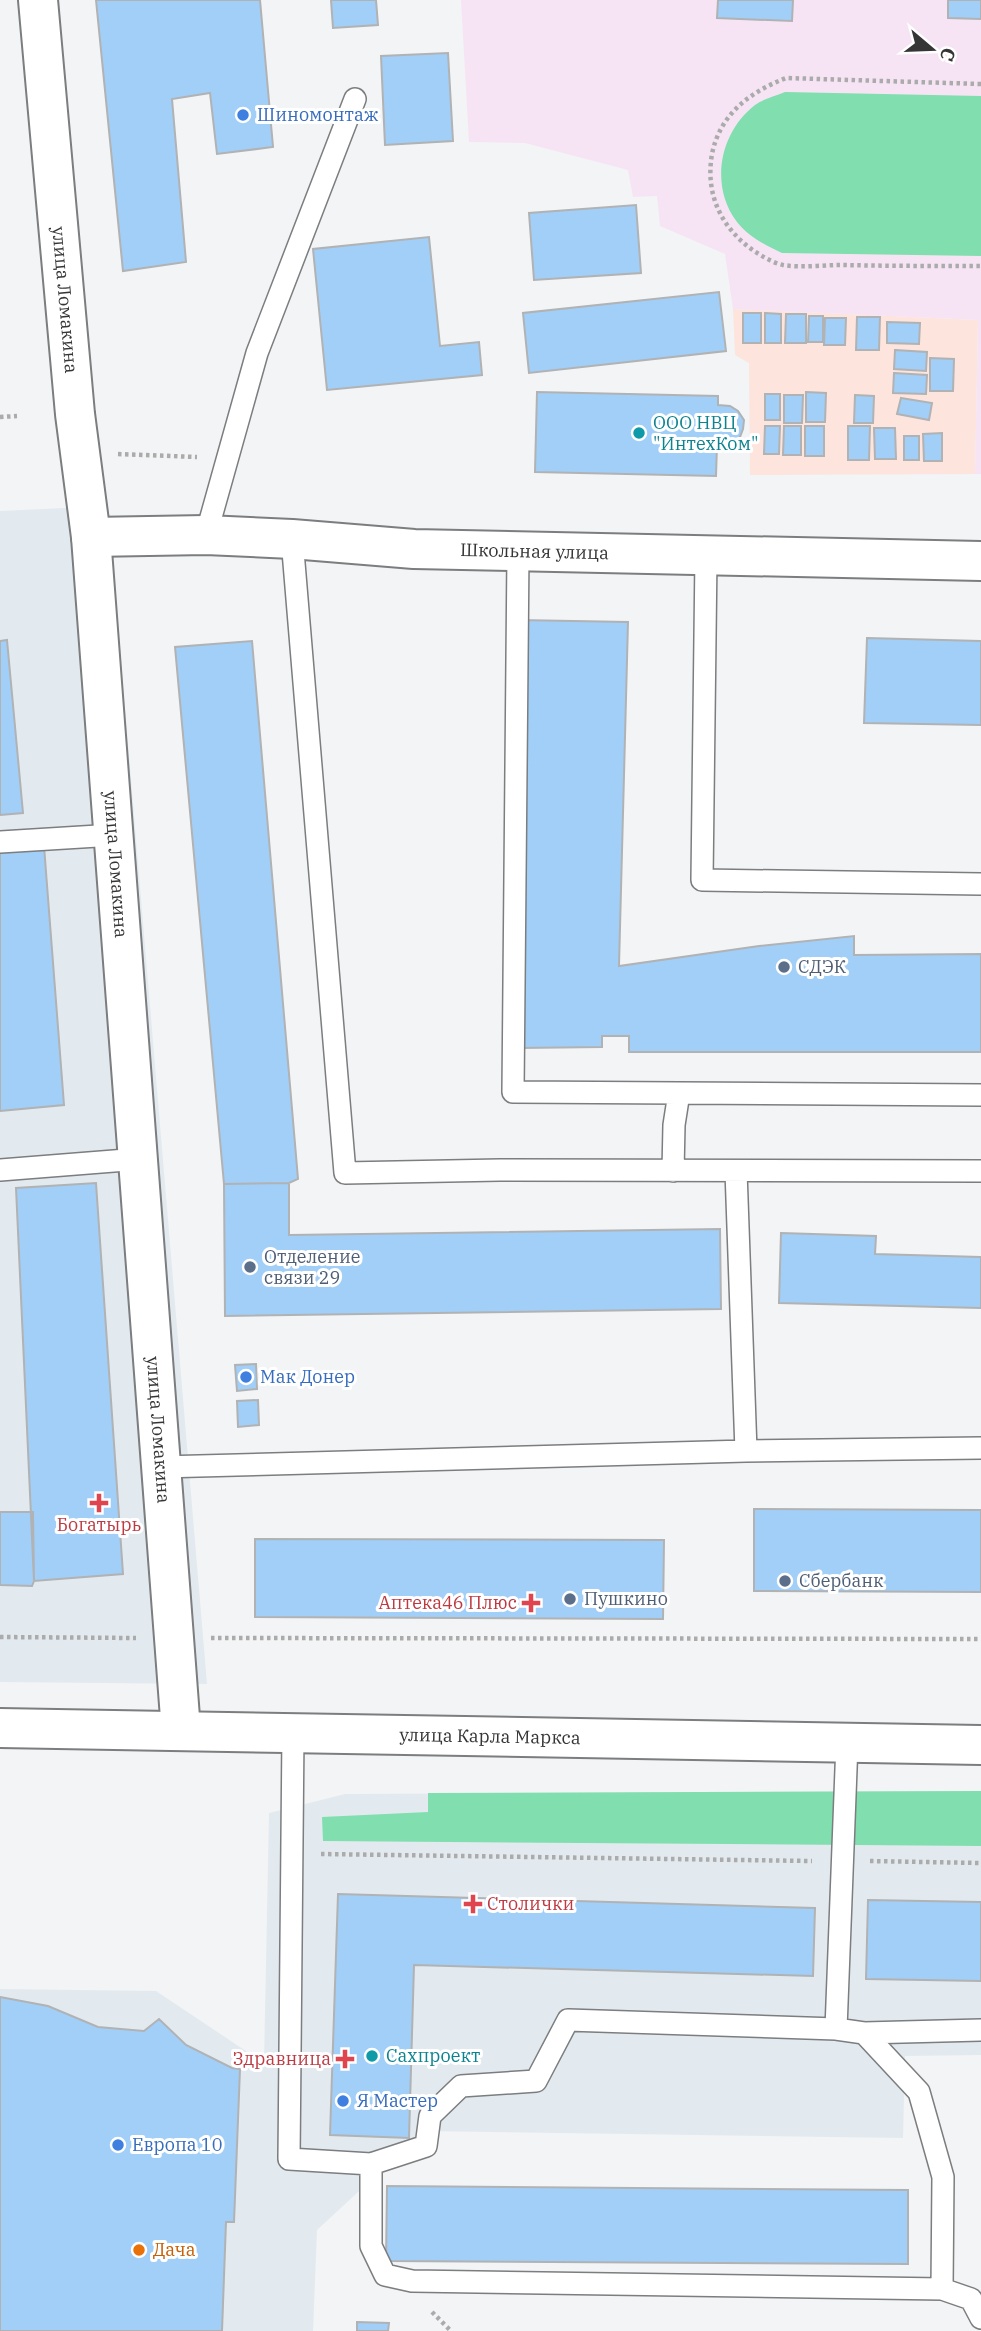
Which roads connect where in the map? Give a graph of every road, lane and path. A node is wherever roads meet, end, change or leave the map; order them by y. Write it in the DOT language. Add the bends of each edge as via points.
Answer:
graph roads {
  1 [pos="38,0"];
  2 [pos="981,84"];
  3 [pos="355,99"];
  4 [pos="981,267"];
  5 [pos="17,416"];
  6 [pos="0,417"];
  7 [pos="116,443"];
  8 [pos="205,457"];
  9 [pos="206,535"];
  10 [pos="91,537"];
  11 [pos="292,539"];
  12 [pos="518,552"];
  13 [pos="706,556"];
  14 [pos="981,561"];
  15 [pos="114,835"];
  16 [pos="0,842"];
  17 [pos="981,884"];
  18 [pos="679,1093"];
  19 [pos="981,1095"];
  20 [pos="139,1159"];
  21 [pos="0,1170"];
  22 [pos="673,1171"];
  23 [pos="736,1171"];
  24 [pos="981,1171"];
  25 [pos="981,1448"];
  26 [pos="746,1451"];
  27 [pos="161,1467"];
  28 [pos="0,1637"];
  29 [pos="176,1638"];
  30 [pos="981,1639"];
  31 [pos="0,1728"];
  32 [pos="181,1731"];
  33 [pos="293,1733"];
  34 [pos="847,1743"];
  35 [pos="981,1745"];
  36 [pos="320,1854"];
  37 [pos="843,1861"];
  38 [pos="981,1863"];
  39 [pos="836,2029"];
  40 [pos="981,2031"];
  41 [pos="864,2033"];
  42 [pos="370,2164"];
  43 [pos="942,2288"];
  44 [pos="981,2318"];
  1 -- 10 [label="main road, улица Ломакина" via="75,414"];
  2 -- 4 [label="path" via="786,78 764,86 726,119 714,144 709,173 713,199 726,225 746,245 781,265"];
  3 -- 9 [label="lane" via="257,353"];
  5 -- 6 [label="path"];
  7 -- 8 [label="path" via="117,454"];
  9 -- 10 [label="main road, Школьная улица"];
  9 -- 11 [label="main road, Школьная улица"];
  10 -- 15 [label="main road, улица Ломакина"];
  11 -- 12 [label="main road, Школьная улица"];
  11 -- 22 [label="lane" via="345,1173"];
  12 -- 13 [label="main road, Школьная улица"];
  12 -- 18 [label="lane" via="513,1092"];
  13 -- 14 [label="main road, Школьная улица"];
  13 -- 17 [label="lane" via="702,880"];
  15 -- 16 [label="lane"];
  15 -- 20 [label="main road, улица Ломакина"];
  18 -- 19 [label="lane"];
  18 -- 22 [label="lane"];
  20 -- 21 [label="lane"];
  20 -- 27 [label="main road, улица Ломакина"];
  22 -- 23 [label="lane"];
  23 -- 24 [label="lane"];
  23 -- 26 [label="lane"];
  25 -- 26 [label="lane"];
  26 -- 27 [label="lane"];
  27 -- 29 [label="main road, улица Ломакина"];
  28 -- 29 [label="path"];
  29 -- 30 [label="path"];
  29 -- 32 [label="main road, улица Ломакина"];
  31 -- 32 [label="main road, улица Карла Маркса"];
  32 -- 33 [label="main road, улица Карла Маркса"];
  33 -- 34 [label="main road, улица Карла Маркса"];
  33 -- 42 [label="lane" via="289,2159"];
  34 -- 35 [label="main road, улица Карла Маркса"];
  34 -- 37 [label="lane"];
  36 -- 37 [label="path"];
  37 -- 38 [label="path"];
  37 -- 39 [label="lane"];
  39 -- 41 [label="lane"];
  39 -- 42 [label="lane" via="568,2020 536,2081 461,2086 430,2116 426,2146"];
  40 -- 41 [label="lane"];
  41 -- 43 [label="lane" via="919,2092 943,2177"];
  42 -- 43 [label="lane" via="371,2246 384,2275 412,2281"];
  43 -- 44 [label="lane" via="971,2299"];
}
